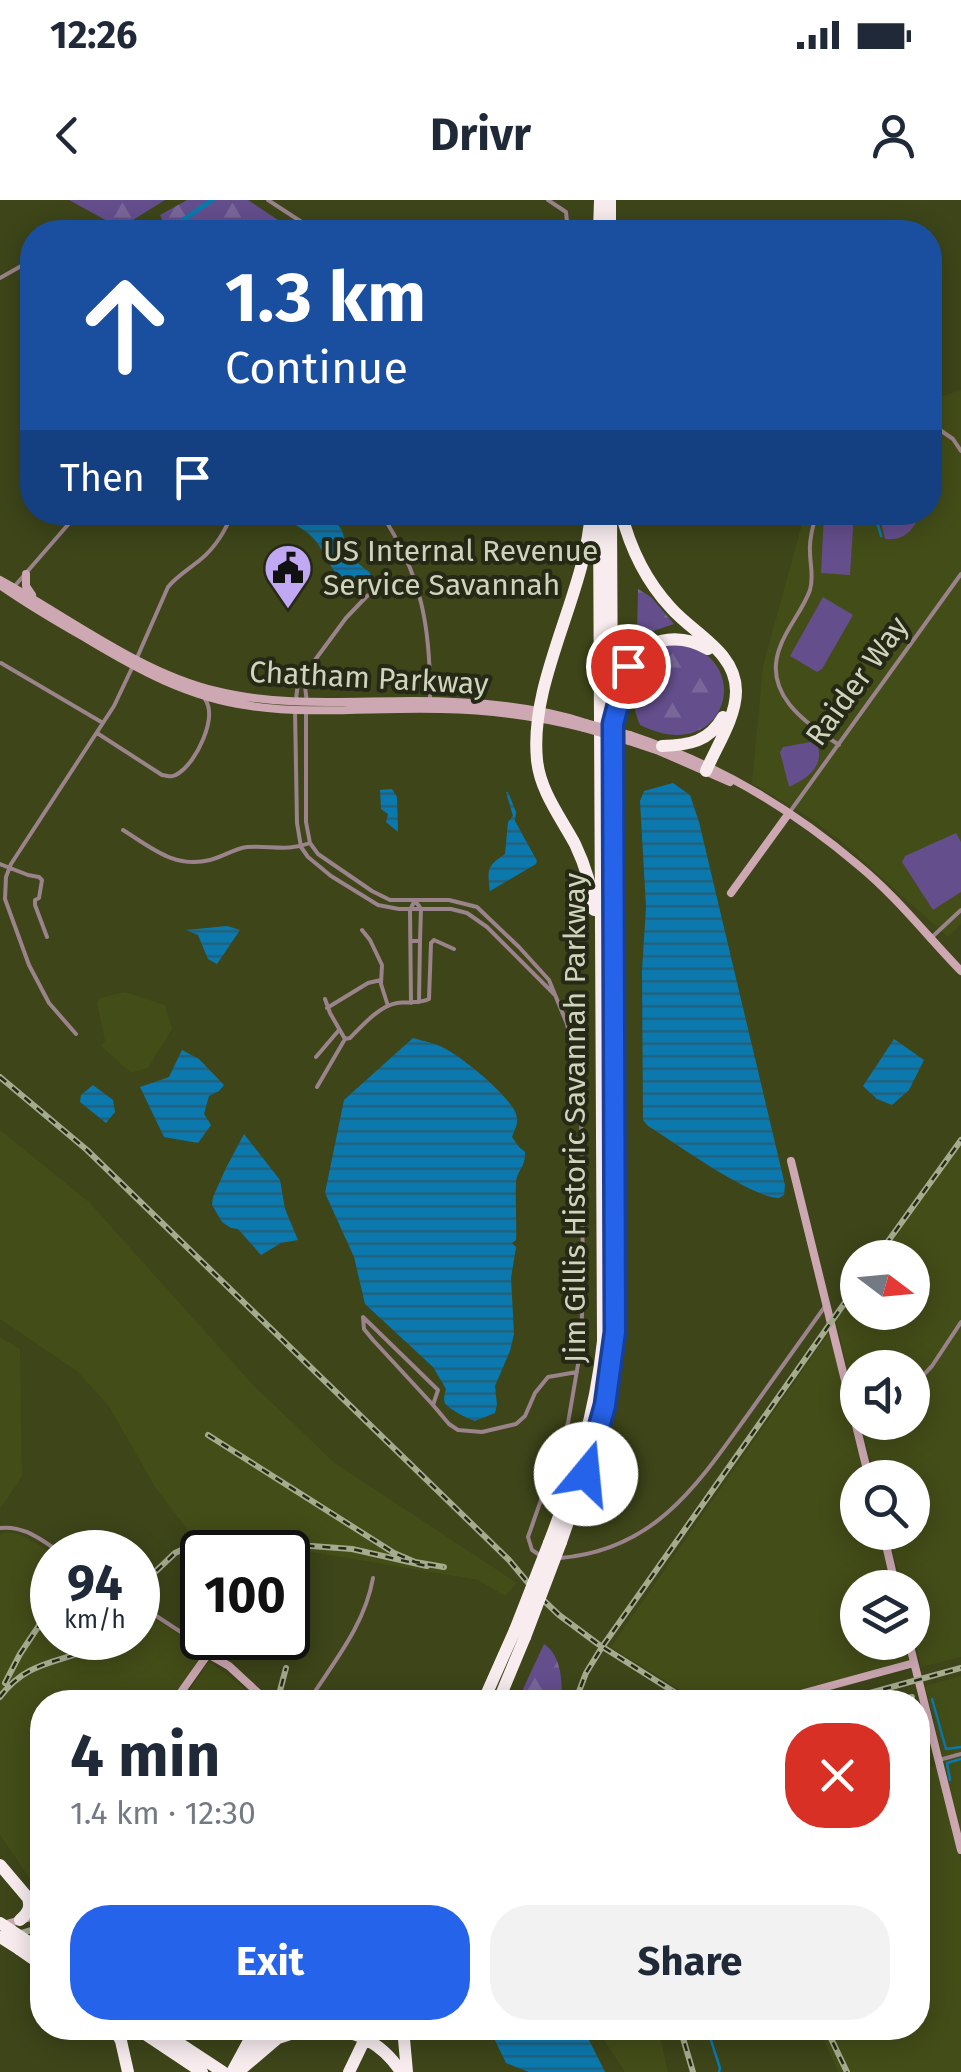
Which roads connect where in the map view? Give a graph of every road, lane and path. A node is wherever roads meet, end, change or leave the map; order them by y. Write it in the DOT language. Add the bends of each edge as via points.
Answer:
graph roads {
  1 [pos="268,200"];
  2 [pos="548,200"];
  3 [pos="299,220"];
  4 [pos="567,220"];
  5 [pos="942,432"];
  6 [pos="961,451"];
  7 [pos="68,525"];
  8 [pos="227,525"];
  9 [pos="389,525"];
  10 [pos="589,525"];
  11 [pos="600,525"];
  12 [pos="611,525"];
  13 [pos="625,525"];
  14 [pos="814,525"];
  15 [pos="961,574"];
  16 [pos="25,575"];
  17 [pos="415,578"];
  18 [pos="0,582"];
  19 [pos="11,589"];
  20 [pos="43,604"];
  21 [pos="1,663"];
  22 [pos="135,663"];
  23 [pos="304,678"];
  24 [pos="172,685"];
  25 [pos="224,702"];
  26 [pos="295,705"];
  27 [pos="430,705"];
  28 [pos="306,706"];
  29 [pos="210,711"];
  30 [pos="538,715"];
  31 [pos="725,715"];
  32 [pos="102,724"];
  33 [pos="613,724"];
  34 [pos="97,733"];
  35 [pos="629,738"];
  36 [pos="839,745"];
  37 [pos="662,746"];
  38 [pos="704,767"];
  39 [pos="789,813"];
  40 [pos="123,830"];
  41 [pos="310,843"];
  42 [pos="300,846"];
  43 [pos="0,864"];
  44 [pos="10,866"];
  45 [pos="731,893"];
  46 [pos="415,900"];
  47 [pos="410,910"];
  48 [pos="421,910"];
  49 [pos="961,910"];
  50 [pos="362,930"];
  51 [pos="47,937"];
  52 [pos="930,939"];
  53 [pos="411,941"];
  54 [pos="420,941"];
  55 [pos="454,949"];
  56 [pos="601,968"];
  57 [pos="961,971"];
  58 [pos="381,980"];
  59 [pos="558,998"];
  60 [pos="325,999"];
  61 [pos="411,1002"];
  62 [pos="420,1002"];
  63 [pos="388,1006"];
  64 [pos="327,1008"];
  65 [pos="339,1030"];
  66 [pos="76,1034"];
  67 [pos="345,1039"];
  68 [pos="316,1058"];
  69 [pos="317,1086"];
  70 [pos="791,1161"];
  71 [pos="826,1305"];
  72 [pos="961,1322"];
  73 [pos="840,1358"];
  74 [pos="930,1368"];
  75 [pos="578,1372"];
  76 [pos="433,1404"];
  77 [pos="0,1528"];
  78 [pos="30,1534"];
  79 [pos="555,1542"];
  80 [pos="373,1578"];
  81 [pos="520,1634"];
  82 [pos="204,1660"];
  83 [pos="218,1660"];
  84 [pos="913,1660"];
  85 [pos="914,1663"];
  86 [pos="182,1690"];
  87 [pos="255,1690"];
  88 [pos="316,1690"];
  89 [pos="490,1690"];
  90 [pos="502,1690"];
  91 [pos="814,1690"];
  92 [pos="921,1690"];
  93 [pos="930,1725"];
  94 [pos="961,1754"];
  95 [pos="939,1760"];
  96 [pos="961,1850"];
  97 [pos="0,1865"];
  98 [pos="30,1894"];
  99 [pos="30,1905"];
  100 [pos="20,1920"];
  101 [pos="0,1925"];
  102 [pos="0,1937"];
  103 [pos="23,1945"];
  104 [pos="30,1947"];
  105 [pos="30,1952"];
  106 [pos="120,2040"];
  107 [pos="154,2040"];
  108 [pos="177,2040"];
  109 [pos="250,2040"];
  110 [pos="260,2040"];
  111 [pos="275,2040"];
  112 [pos="364,2040"];
  113 [pos="370,2040"];
  114 [pos="403,2040"];
  115 [pos="233,2071"];
  116 [pos="128,2072"];
  117 [pos="202,2072"];
  118 [pos="348,2072"];
  119 [pos="404,2072"];
  1 -- 3 [label="street"];
  2 -- 4 [label="street"];
  5 -- 6 [label="street"];
  7 -- 16 [label="street"];
  8 -- 22 [label="street" via="211,550 168,586"];
  9 -- 17 [label="street"];
  10 -- 30 [label="highway"];
  11 -- 56 [label="highway, Jim Gillis Historic Savannah Parkway"];
  12 -- 33 [label="highway, Jim Gillis Historic Savannah Parkway"];
  13 -- 38 [label="highway" via="654,587 724,657 734,677 732,711"];
  14 -- 36 [label="street" via="809,592 780,646 778,686 804,722"];
  15 -- 36 [label="street, Raider Way"];
  16 -- 18 [label="main road"];
  16 -- 19 [label="street"];
  16 -- 20 [label="main road" via="28,591"];
  17 -- 23 [label="street" via="367,596"];
  17 -- 27 [label="street" via="429,640"];
  18 -- 19 [label="main road, Chatham Parkway"];
  19 -- 20 [label="main road, Chatham Parkway"];
  19 -- 22 [label="main road, Chatham Parkway"];
  20 -- 22 [label="main road, Chatham Parkway"];
  21 -- 32 [label="street"];
  22 -- 24 [label="main road, Chatham Parkway"];
  22 -- 26 [label="main road, Chatham Parkway" via="216,691"];
  22 -- 32 [label="street"];
  23 -- 26 [label="street"];
  23 -- 28 [label="street"];
  24 -- 25 [label="main road, Chatham Parkway"];
  24 -- 29 [label="street" via="206,700"];
  25 -- 26 [label="main road, Chatham Parkway"];
  25 -- 29 [label="street"];
  26 -- 28 [label="main road, Chatham Parkway"];
  26 -- 42 [label="street"];
  27 -- 28 [label="main road, Chatham Parkway"];
  27 -- 30 [label="main road, Chatham Parkway" via="487,705"];
  28 -- 41 [label="street"];
  29 -- 34 [label="street" via="198,748 171,776"];
  30 -- 35 [label="main road, Chatham Parkway, bridge"];
  30 -- 56 [label="highway" via="540,777 588,879"];
  31 -- 33 [label="highway" via="729,680 719,659 700,644 674,638 644,648 628,666"];
  31 -- 37 [label="highway" via="698,742"];
  31 -- 38 [label="highway"];
  32 -- 34 [label="street"];
  33 -- 79 [label="highway, Jim Gillis Historic Savannah Parkway" via="615,1332 600,1430"];
  34 -- 44 [label="street"];
  35 -- 37 [label="main road, Chatham Parkway"];
  35 -- 38 [label="main road, Chatham Parkway"];
  36 -- 39 [label="street, Raider Way"];
  37 -- 38 [label="main road, Chatham Parkway"];
  38 -- 39 [label="main road, Chatham Parkway"];
  39 -- 45 [label="main road"];
  39 -- 52 [label="main road, Chatham Parkway" via="858,865"];
  40 -- 42 [label="street" via="191,864 251,847"];
  41 -- 42 [label="street"];
  41 -- 46 [label="street" via="324,860 382,896"];
  42 -- 47 [label="street" via="318,867 365,898"];
  43 -- 44 [label="street"];
  44 -- 51 [label="street" via="42,880 35,905"];
  44 -- 66 [label="street" via="6,900 29,965"];
  46 -- 47 [label="street"];
  46 -- 48 [label="street"];
  46 -- 59 [label="street" via="477,908 538,966"];
  47 -- 48 [label="street"];
  47 -- 53 [label="street"];
  48 -- 54 [label="street"];
  48 -- 59 [label="street" via="476,918"];
  49 -- 52 [label="street"];
  50 -- 58 [label="street" via="382,966"];
  52 -- 57 [label="main road, Chatham Parkway"];
  53 -- 54 [label="street"];
  53 -- 61 [label="street"];
  54 -- 62 [label="street"];
  55 -- 62 [label="street" via="431,942 429,998"];
  56 -- 79 [label="highway, Jim Gillis Historic Savannah Parkway" via="603,1341 593,1410"];
  58 -- 63 [label="street"];
  58 -- 64 [label="street"];
  59 -- 75 [label="street" via="581,1102"];
  60 -- 64 [label="street"];
  61 -- 62 [label="street"];
  61 -- 63 [label="street"];
  63 -- 67 [label="street"];
  64 -- 65 [label="street"];
  65 -- 67 [label="street"];
  65 -- 68 [label="street"];
  67 -- 69 [label="street"];
  70 -- 71 [label="main road"];
  71 -- 73 [label="main road"];
  71 -- 75 [label="street" via="704,1476 674,1507 623,1544 541,1556 528,1537 562,1444"];
  72 -- 74 [label="street"];
  75 -- 76 [label="street" via="548,1377 525,1416 506,1428 458,1430"];
  76 -- 76 [label="street" via="364,1329 363,1318 438,1390"];
  77 -- 78 [label="street"];
  79 -- 81 [label="highway, Jim Gillis Historic Savannah Parkway, bridge"];
  80 -- 88 [label="street" via="366,1608"];
  81 -- 89 [label="highway, Jim Gillis Historic Savannah Parkway"];
  81 -- 90 [label="highway, Jim Gillis Historic Savannah Parkway"];
  82 -- 86 [label="main road"];
  83 -- 87 [label="main road"];
  84 -- 85 [label="main road"];
  85 -- 91 [label="main road"];
  85 -- 92 [label="main road"];
  93 -- 95 [label="main road"];
  94 -- 95 [label="street"];
  95 -- 96 [label="main road"];
  97 -- 98 [label="highway"];
  99 -- 100 [label="highway"];
  100 -- 101 [label="main road"];
  101 -- 103 [label="highway, bridge"];
  102 -- 103 [label="highway, bridge"];
  103 -- 104 [label="highway"];
  103 -- 105 [label="highway"];
  106 -- 116 [label="highway"];
  107 -- 117 [label="highway"];
  108 -- 115 [label="highway"];
  109 -- 115 [label="highway"];
  110 -- 115 [label="highway"];
  111 -- 115 [label="highway"];
  112 -- 118 [label="highway, bridge"];
  113 -- 119 [label="highway"];
  114 -- 119 [label="highway"];
}
